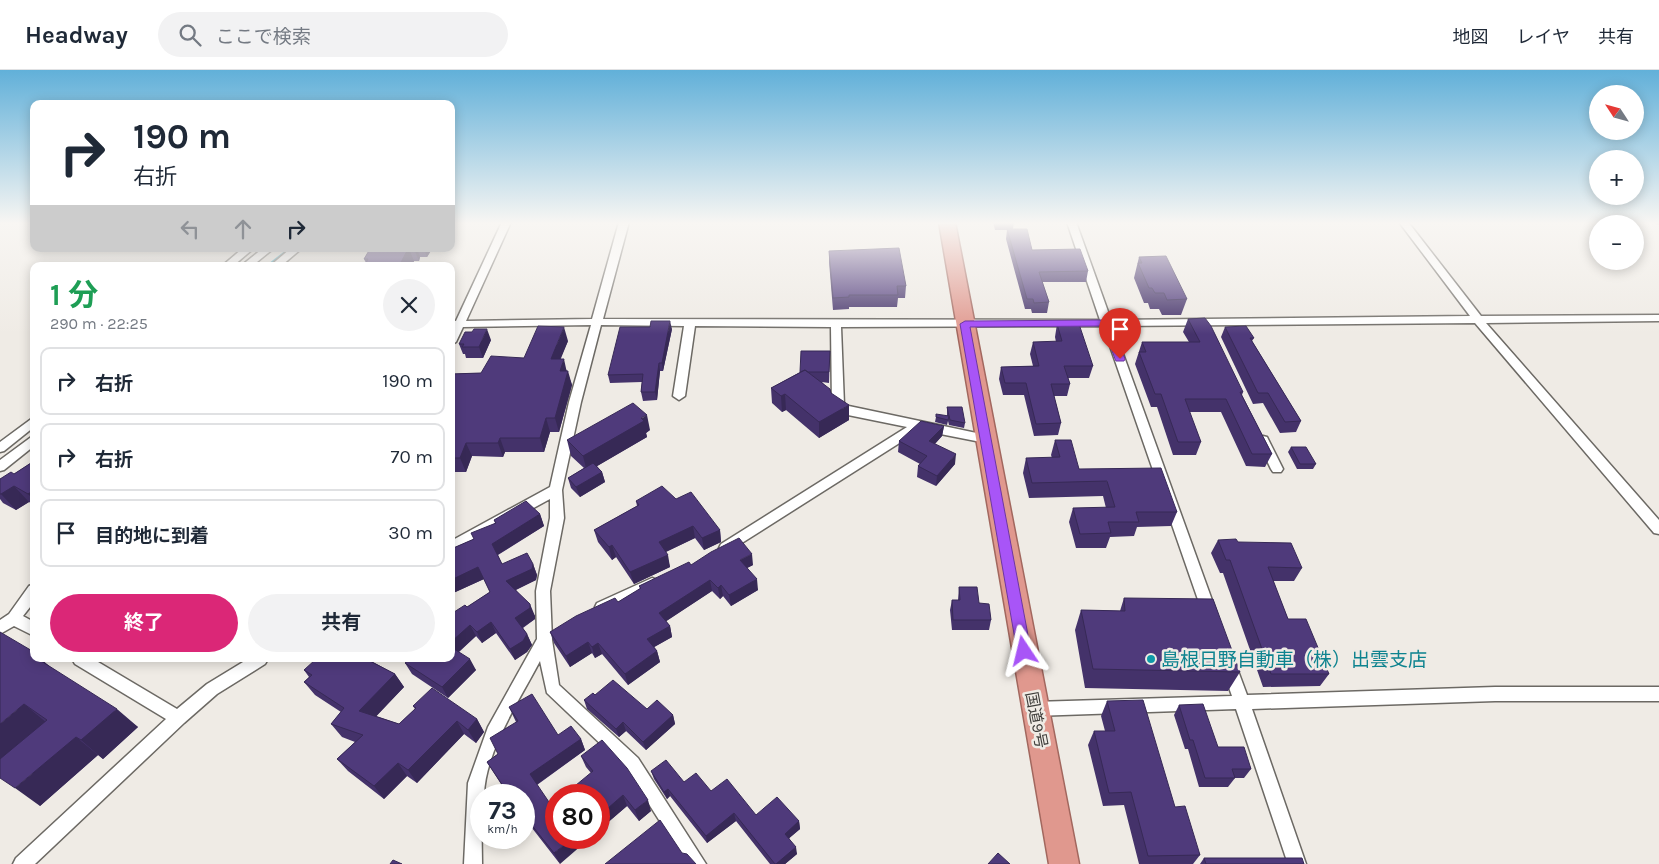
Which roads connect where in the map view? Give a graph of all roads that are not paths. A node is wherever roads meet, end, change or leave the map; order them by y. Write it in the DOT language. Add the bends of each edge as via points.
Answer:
graph roads {
  1 [pos="488,259"];
  2 [pos="614,259"];
  3 [pos="954,259"];
  4 [pos="1084,259"];
  5 [pos="1431,259"];
  6 [pos="1659,318"];
  7 [pos="1479,321"];
  8 [pos="597,322"];
  9 [pos="690,323"];
  10 [pos="836,323"];
  11 [pos="1107,323"];
  12 [pos="455,324"];
  13 [pos="965,324"];
  14 [pos="679,396"];
  15 [pos="30,424"];
  16 [pos="917,426"];
  17 [pos="1256,426"];
  18 [pos="986,439"];
  19 [pos="30,442"];
  20 [pos="0,448"];
  21 [pos="0,467"];
  22 [pos="1277,469"];
  23 [pos="556,490"];
  24 [pos="1659,529"];
  25 [pos="455,546"];
  26 [pos="712,555"];
  27 [pos="660,580"];
  28 [pos="30,596"];
  29 [pos="591,613"];
  30 [pos="14,618"];
  31 [pos="0,628"];
  32 [pos="30,628"];
  33 [pos="1216,629"];
  34 [pos="559,630"];
  35 [pos="544,639"];
  36 [pos="1223,648"];
  37 [pos="85,662"];
  38 [pos="255,662"];
  39 [pos="1659,694"];
  40 [pos="1243,704"];
  41 [pos="1034,709"];
  42 [pos="178,718"];
  43 [pos="22,864"];
  44 [pos="473,864"];
  45 [pos="697,864"];
  46 [pos="1064,864"];
  47 [pos="1297,864"];
  1 -- 12 [label="street"];
  2 -- 8 [label="street"];
  3 -- 13 [label="highway, 国道9号"];
  4 -- 11 [label="street"];
  5 -- 7 [label="street"];
  6 -- 7 [label="street"];
  7 -- 11 [label="street" via="1208,327"];
  7 -- 24 [label="street"];
  8 -- 9 [label="street"];
  8 -- 12 [label="street"];
  8 -- 23 [label="street"];
  9 -- 10 [label="street"];
  9 -- 14 [label="street"];
  10 -- 13 [label="street"];
  10 -- 16 [label="street" via="838,407"];
  11 -- 13 [label="street"];
  11 -- 33 [label="street"];
  13 -- 18 [label="highway, 国道9号"];
  15 -- 20 [label="street"];
  16 -- 18 [label="street"];
  16 -- 26 [label="street"];
  17 -- 22 [label="street"];
  18 -- 41 [label="highway, 国道9号"];
  19 -- 21 [label="street"];
  23 -- 25 [label="street"];
  23 -- 35 [label="street" via="557,518 543,591"];
  27 -- 29 [label="street"];
  28 -- 30 [label="street"];
  30 -- 31 [label="street"];
  30 -- 32 [label="street"];
  34 -- 35 [label="street"];
  35 -- 44 [label="street" via="494,732 476,783"];
  35 -- 45 [label="street" via="552,688 632,763"];
  36 -- 40 [label="street"];
  37 -- 42 [label="street"];
  38 -- 42 [label="street" via="212,689"];
  39 -- 40 [label="street" via="1495,694"];
  40 -- 41 [label="street"];
  40 -- 47 [label="street"];
  41 -- 46 [label="highway, 国道9号"];
  42 -- 43 [label="street"];
}
